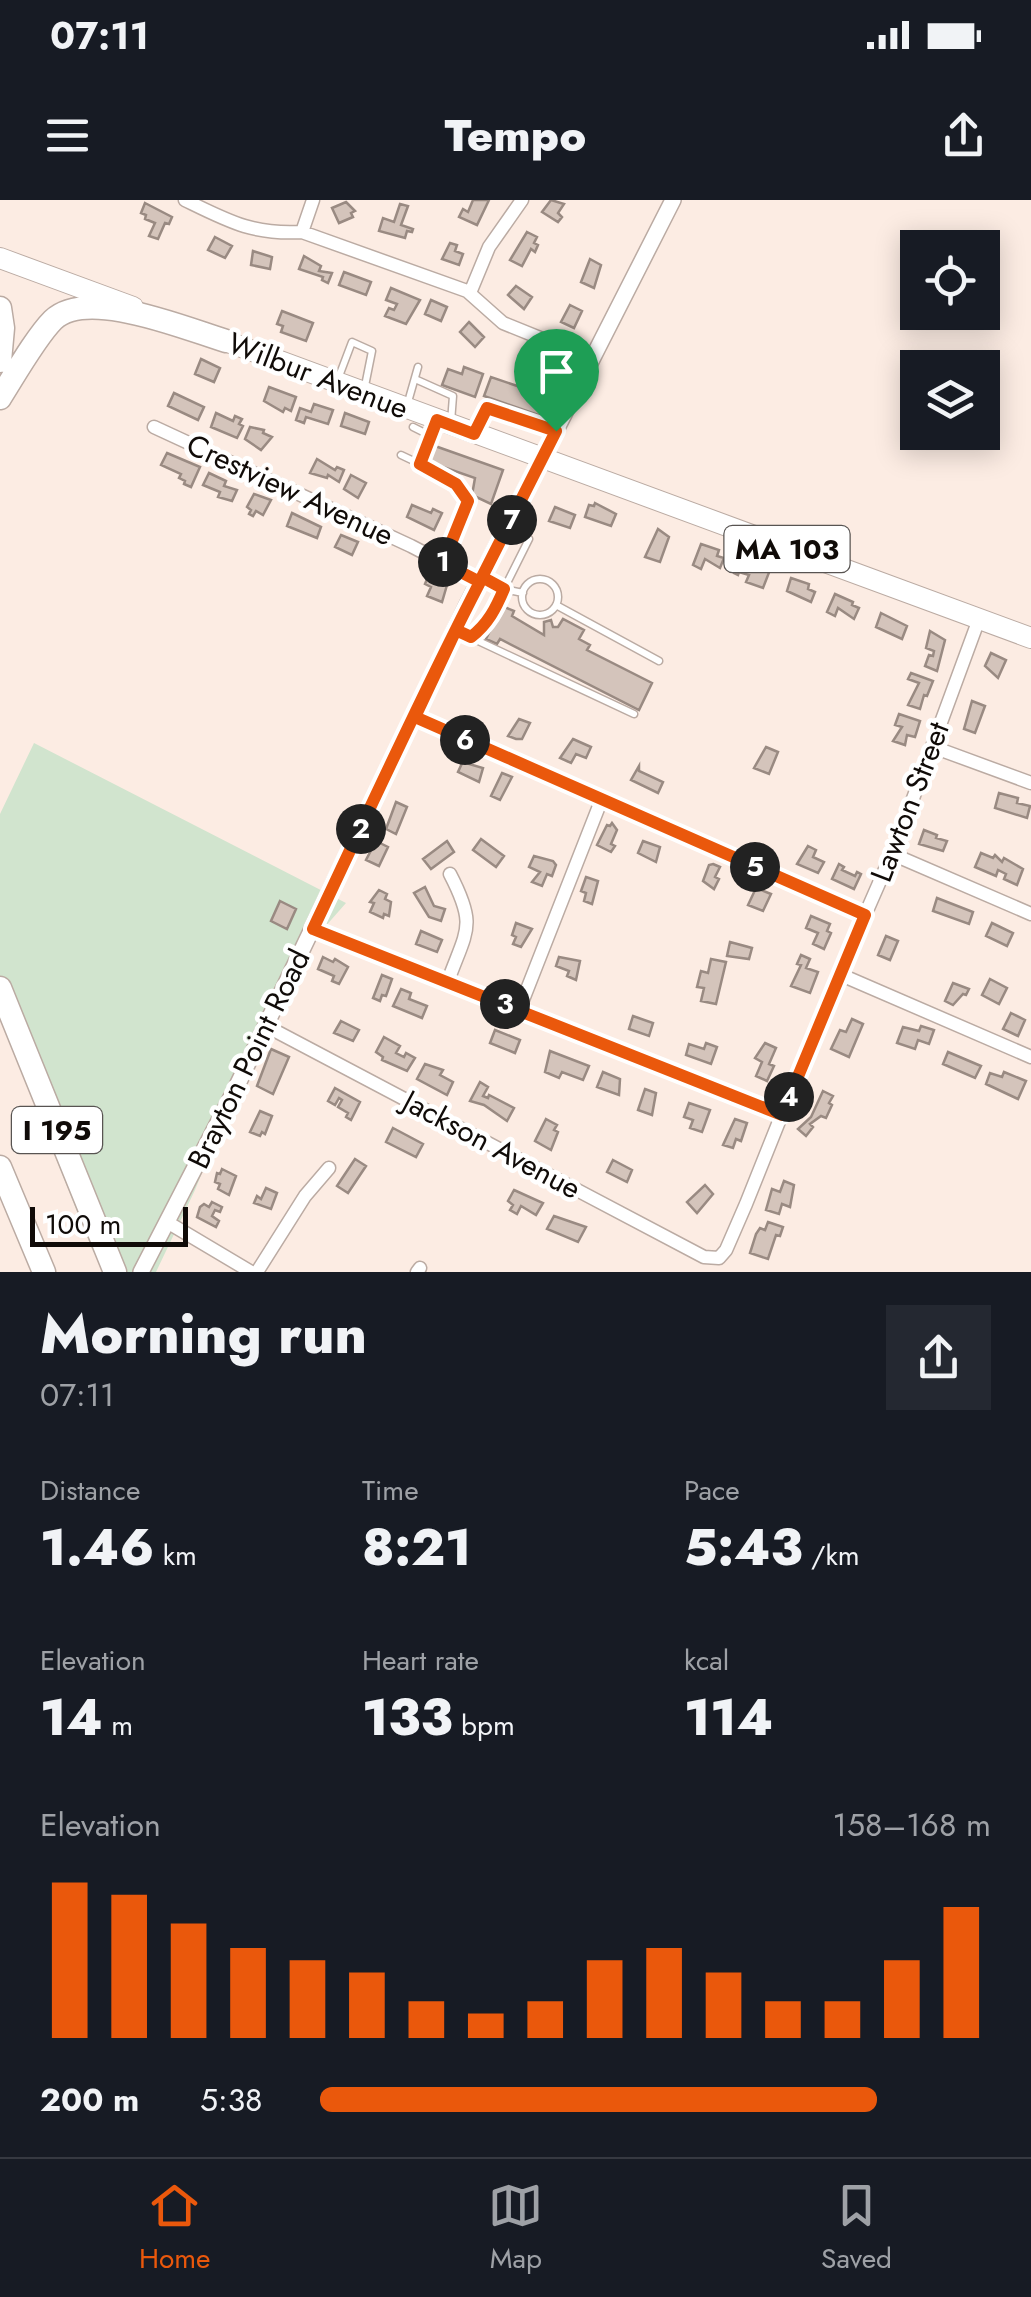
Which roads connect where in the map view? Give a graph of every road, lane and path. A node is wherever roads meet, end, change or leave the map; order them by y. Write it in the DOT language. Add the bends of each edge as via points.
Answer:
graph roads {
  1 [pos="185,200"];
  2 [pos="313,200"];
  3 [pos="522,200"];
  4 [pos="673,200"];
  5 [pos="302,232"];
  6 [pos="0,258"];
  7 [pos="470,293"];
  8 [pos="0,308"];
  9 [pos="226,341"];
  10 [pos="592,359"];
  11 [pos="0,362"];
  12 [pos="418,367"];
  13 [pos="414,379"];
  14 [pos="337,382"];
  15 [pos="363,392"];
  16 [pos="0,398"];
  17 [pos="409,418"];
  18 [pos="154,426"];
  19 [pos="439,427"];
  20 [pos="556,431"];
  21 [pos="474,434"];
  22 [pos="402,455"];
  23 [pos="543,458"];
  24 [pos="420,464"];
  25 [pos="529,539"];
  26 [pos="443,563"];
  27 [pos="481,579"];
  28 [pos="504,589"];
  29 [pos="523,592"];
  30 [pos="556,605"];
  31 [pos="980,619"];
  32 [pos="463,634"];
  33 [pos="1031,638"];
  34 [pos="659,661"];
  35 [pos="634,714"];
  36 [pos="415,717"];
  37 [pos="932,747"];
  38 [pos="1031,782"];
  39 [pos="601,801"];
  40 [pos="892,854"];
  41 [pos="450,874"];
  42 [pos="1031,914"];
  43 [pos="865,915"];
  44 [pos="313,929"];
  45 [pos="838,974"];
  46 [pos="448,982"];
  47 [pos="0,988"];
  48 [pos="519,1010"];
  49 [pos="266,1026"];
  50 [pos="1031,1057"];
  51 [pos="782,1115"];
  52 [pos="0,1167"];
  53 [pos="329,1168"];
  54 [pos="166,1222"];
  55 [pos="719,1258"];
  56 [pos="44,1272"];
  57 [pos="115,1272"];
  58 [pos="141,1272"];
  59 [pos="254,1272"];
  1 -- 5 [label="street" via="243,228"];
  2 -- 5 [label="street"];
  3 -- 7 [label="street" via="488,247"];
  4 -- 10 [label="street, Brayton Point Road"];
  5 -- 7 [label="street"];
  6 -- 9 [label="main road, Wilbur Avenue / MA 103"];
  7 -- 10 [label="street" via="504,323"];
  8 -- 11 [label="highway"];
  9 -- 14 [label="main road, Wilbur Avenue / MA 103"];
  9 -- 16 [label="highway" via="120,310 70,310 53,320"];
  10 -- 20 [label="street, Brayton Point Road"];
  12 -- 13 [label="lane"];
  13 -- 17 [label="lane"];
  13 -- 19 [label="lane" via="453,396"];
  14 -- 15 [label="main road, Wilbur Avenue / MA 103"];
  14 -- 15 [label="lane" via="352,342 372,351"];
  15 -- 17 [label="main road, Wilbur Avenue / MA 103"];
  17 -- 19 [label="main road, Wilbur Avenue / MA 103"];
  18 -- 26 [label="street, Crestview Avenue"];
  19 -- 21 [label="main road, Wilbur Avenue / MA 103"];
  19 -- 24 [label="lane"];
  20 -- 21 [label="lane" via="487,408"];
  20 -- 23 [label="street, Brayton Point Road"];
  21 -- 23 [label="main road, Wilbur Avenue / MA 103"];
  22 -- 24 [label="lane"];
  23 -- 27 [label="street, Brayton Point Road"];
  23 -- 31 [label="main road, Wilbur Avenue / MA 103"];
  24 -- 26 [label="lane" via="456,484 468,501"];
  25 -- 28 [label="lane"];
  26 -- 27 [label="street, Crestview Avenue"];
  27 -- 28 [label="lane"];
  27 -- 32 [label="street, Brayton Point Road"];
  28 -- 29 [label="lane"];
  28 -- 32 [label="lane" via="492,616"];
  29 -- 30 [label="lane" via="534,613"];
  29 -- 30 [label="lane" via="532,581 547,580 557,590"];
  30 -- 34 [label="lane"];
  31 -- 33 [label="main road, Wilbur Avenue / MA 103"];
  31 -- 37 [label="street, Lawton Street"];
  32 -- 35 [label="lane"];
  32 -- 36 [label="street, Brayton Point Road"];
  36 -- 39 [label="street"];
  36 -- 44 [label="street, Brayton Point Road"];
  37 -- 38 [label="street"];
  37 -- 40 [label="street, Lawton Street"];
  39 -- 43 [label="street"];
  39 -- 48 [label="street"];
  40 -- 42 [label="street"];
  40 -- 43 [label="street, Lawton Street"];
  41 -- 46 [label="street" via="467,907 468,926"];
  43 -- 45 [label="street, Lawton Street"];
  44 -- 46 [label="street"];
  44 -- 49 [label="street, Brayton Point Road"];
  45 -- 50 [label="street"];
  45 -- 51 [label="street, Lawton Street"];
  46 -- 48 [label="street"];
  47 -- 57 [label="highway, I 195"];
  48 -- 51 [label="street"];
  49 -- 54 [label="street, Brayton Point Road"];
  49 -- 55 [label="street, Jackson Avenue" via="704,1257"];
  51 -- 55 [label="street, Lawton Street"];
  52 -- 56 [label="highway, I 195"];
  53 -- 59 [label="street"];
  54 -- 58 [label="street, Brayton Point Road"];
  54 -- 59 [label="street"];
}
